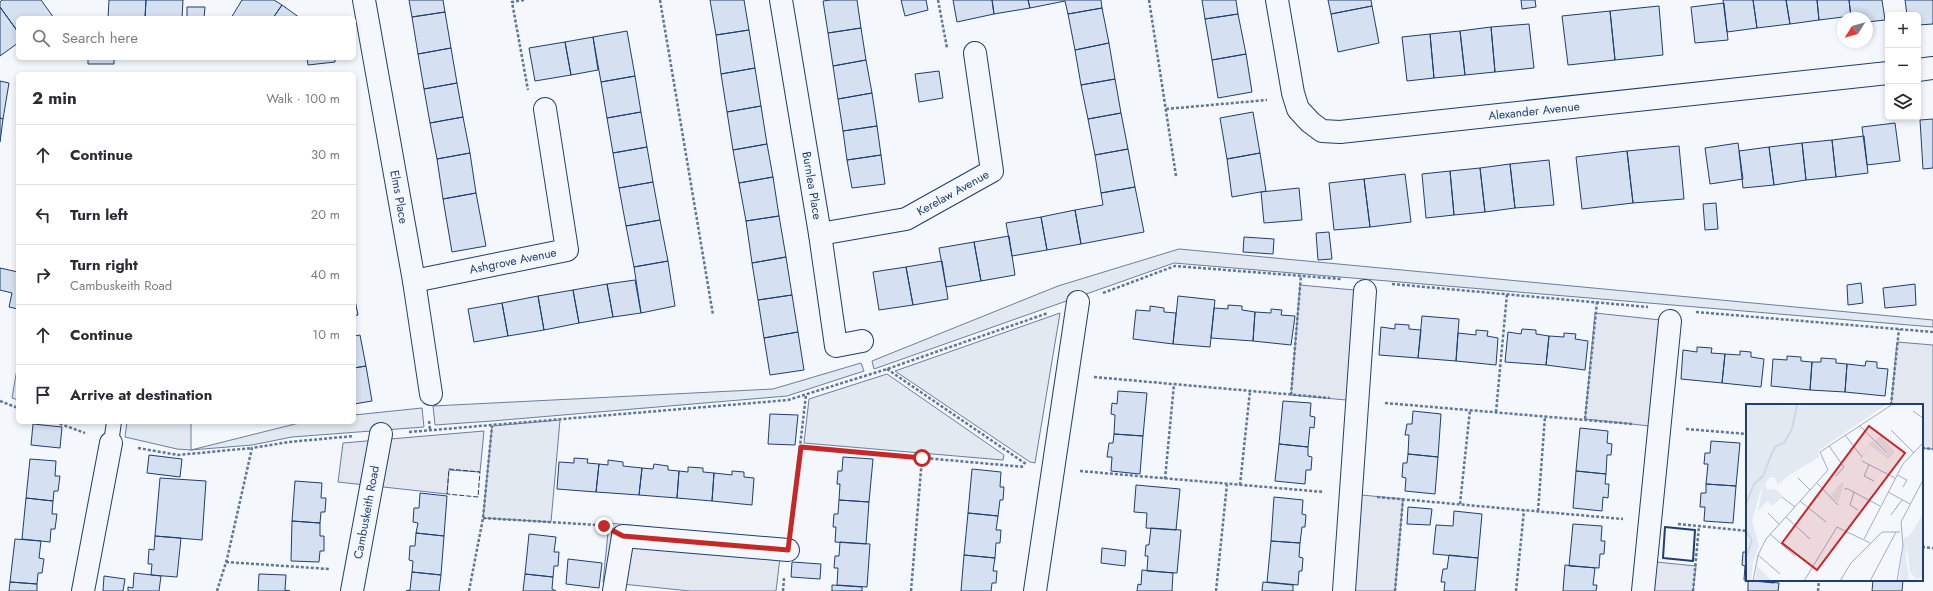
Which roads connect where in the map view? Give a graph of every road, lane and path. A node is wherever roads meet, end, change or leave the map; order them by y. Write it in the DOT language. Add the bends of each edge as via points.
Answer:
graph roads {
  1 [pos="364,0"];
  2 [pos="524,0"];
  3 [pos="660,0"];
  4 [pos="781,0"];
  5 [pos="938,0"];
  6 [pos="1149,0"];
  7 [pos="1277,0"];
  8 [pos="975,53"];
  9 [pos="1933,68"];
  10 [pos="1921,70"];
  11 [pos="1885,73"];
  12 [pos="1295,98"];
  13 [pos="1166,109"];
  14 [pos="545,110"];
  15 [pos="1176,176"];
  16 [pos="820,234"];
  17 [pos="1301,275"];
  18 [pos="1344,279"];
  19 [pos="414,281"];
  20 [pos="1390,283"];
  21 [pos="1365,291"];
  22 [pos="1508,294"];
  23 [pos="1078,302"];
  24 [pos="1596,302"];
  25 [pos="1694,312"];
  26 [pos="713,315"];
  27 [pos="1663,315"];
  28 [pos="1898,329"];
  29 [pos="1933,332"];
  30 [pos="862,341"];
  31 [pos="887,369"];
  32 [pos="1066,374"];
  33 [pos="1174,384"];
  34 [pos="1250,391"];
  35 [pos="431,394"];
  36 [pos="806,394"];
  37 [pos="1291,395"];
  38 [pos="1357,401"];
  39 [pos="0,402"];
  40 [pos="1891,404"];
  41 [pos="16,407"];
  42 [pos="1470,410"];
  43 [pos="1496,412"];
  44 [pos="1545,416"];
  45 [pos="1585,419"];
  46 [pos="66,424"];
  47 [pos="492,426"];
  48 [pos="1659,426"];
  49 [pos="112,432"];
  50 [pos="381,434"];
  51 [pos="1746,434"];
  52 [pos="801,447"];
  53 [pos="252,448"];
  54 [pos="1923,448"];
  55 [pos="1933,449"];
  56 [pos="922,458"];
  57 [pos="1052,469"];
  58 [pos="1165,479"];
  59 [pos="1227,484"];
  60 [pos="1240,485"];
  61 [pos="1351,494"];
  62 [pos="1403,499"];
  63 [pos="1460,504"];
  64 [pos="1524,510"];
  65 [pos="1538,511"];
  66 [pos="483,518"];
  67 [pos="1649,521"];
  68 [pos="1699,526"];
  69 [pos="1746,531"];
  70 [pos="623,536"];
  71 [pos="1923,547"];
  72 [pos="1933,548"];
  73 [pos="788,550"];
  74 [pos="226,562"];
  75 [pos="354,581"];
  76 [pos="1819,581"];
  77 [pos="83,591"];
  78 [pos="216,591"];
  79 [pos="469,591"];
  80 [pos="614,591"];
  81 [pos="782,591"];
  82 [pos="911,591"];
  83 [pos="1035,591"];
  84 [pos="1216,591"];
  85 [pos="1344,591"];
  86 [pos="1395,591"];
  87 [pos="1516,591"];
  88 [pos="1644,591"];
  89 [pos="1693,591"];
  90 [pos="1818,591"];
  1 -- 19 [label="street, Elms Place"];
  2 -- 14 [label="path" via="512,2 526,80 532,111"];
  3 -- 26 [label="path"];
  4 -- 16 [label="street, Burnlea Place"];
  5 -- 8 [label="path" via="949,54"];
  6 -- 13 [label="path"];
  7 -- 12 [label="street, Alexander Avenue"];
  8 -- 16 [label="street, Kerelaw Avenue" via="992,171 906,219"];
  9 -- 10 [label="street"];
  11 -- 12 [label="street, Alexander Avenue" via="1340,132 1322,131 1310,122 1298,109"];
  12 -- 13 [label="path"];
  13 -- 15 [label="path"];
  14 -- 19 [label="street, Ashgrove Avenue" via="567,250"];
  16 -- 30 [label="street, Burnlea Place" via="836,346"];
  17 -- 18 [label="path"];
  17 -- 23 [label="path" via="1175,266"];
  17 -- 37 [label="path"];
  19 -- 35 [label="street, Elms Place"];
  20 -- 22 [label="path"];
  21 -- 38 [label="street"];
  22 -- 24 [label="path"];
  22 -- 43 [label="path"];
  23 -- 31 [label="path"];
  23 -- 32 [label="street"];
  24 -- 27 [label="path"];
  24 -- 45 [label="path"];
  25 -- 28 [label="path"];
  27 -- 48 [label="street"];
  28 -- 29 [label="path"];
  28 -- 40 [label="path"];
  31 -- 36 [label="path"];
  31 -- 56 [label="path" via="1032,468"];
  32 -- 33 [label="path"];
  32 -- 57 [label="street"];
  33 -- 34 [label="path"];
  33 -- 58 [label="path"];
  34 -- 37 [label="path"];
  34 -- 60 [label="path"];
  36 -- 47 [label="path" via="788,400"];
  36 -- 52 [label="path"];
  37 -- 38 [label="path"];
  38 -- 42 [label="path"];
  38 -- 61 [label="street"];
  39 -- 41 [label="path"];
  42 -- 43 [label="path"];
  42 -- 63 [label="path"];
  43 -- 44 [label="path"];
  44 -- 45 [label="path"];
  44 -- 65 [label="path"];
  45 -- 48 [label="path"];
  46 -- 49 [label="path"];
  47 -- 50 [label="path"];
  47 -- 66 [label="path"];
  48 -- 51 [label="path"];
  48 -- 67 [label="street"];
  49 -- 53 [label="path" via="178,455"];
  49 -- 77 [label="street"];
  50 -- 53 [label="path" via="288,442"];
  50 -- 75 [label="street, Cambuskeith Road"];
  52 -- 56 [label="path"];
  52 -- 73 [label="path"];
  53 -- 74 [label="path"];
  54 -- 55 [label="path"];
  56 -- 82 [label="path"];
  57 -- 58 [label="path"];
  57 -- 83 [label="street"];
  58 -- 59 [label="path"];
  59 -- 60 [label="path"];
  59 -- 84 [label="path"];
  60 -- 61 [label="path"];
  61 -- 62 [label="path"];
  61 -- 85 [label="street"];
  62 -- 63 [label="path"];
  62 -- 86 [label="path"];
  63 -- 64 [label="path"];
  64 -- 65 [label="path"];
  64 -- 87 [label="path"];
  65 -- 67 [label="path"];
  66 -- 70 [label="path" via="604,526"];
  66 -- 79 [label="path"];
  67 -- 68 [label="path"];
  67 -- 88 [label="street"];
  68 -- 69 [label="path"];
  68 -- 89 [label="path"];
  70 -- 73 [label="street"];
  70 -- 80 [label="street"];
  71 -- 72 [label="path"];
  73 -- 81 [label="path"];
  74 -- 75 [label="path"];
  74 -- 78 [label="path"];
  76 -- 90 [label="path"];
}
